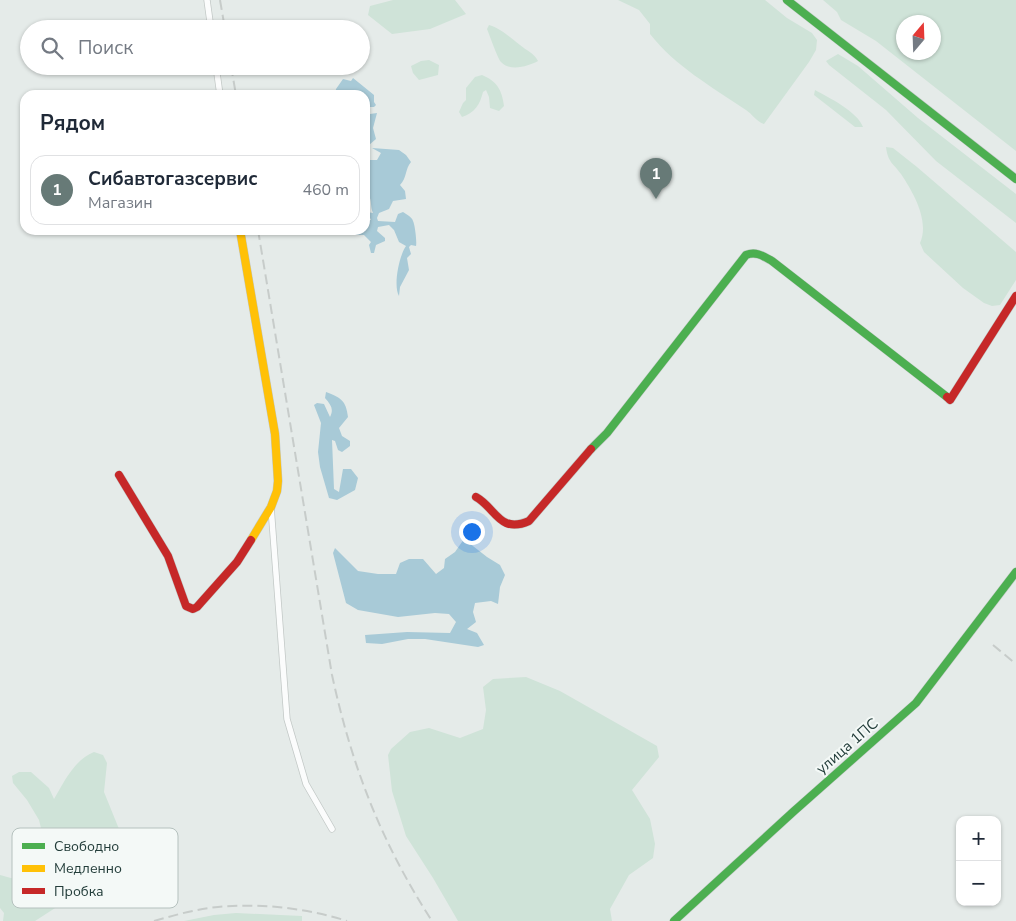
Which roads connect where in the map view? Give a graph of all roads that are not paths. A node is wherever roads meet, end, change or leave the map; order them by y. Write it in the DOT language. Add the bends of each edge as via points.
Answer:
graph roads {
  1 [pos="207,0"];
  2 [pos="786,0"];
  3 [pos="210,20"];
  4 [pos="217,75"];
  5 [pos="219,90"];
  6 [pos="1016,179"];
  7 [pos="241,235"];
  8 [pos="1016,296"];
  9 [pos="119,475"];
  10 [pos="476,497"];
  11 [pos="271,508"];
  12 [pos="1016,572"];
  13 [pos="332,829"];
  14 [pos="674,921"];
  1 -- 3 [label="street"];
  2 -- 6 [label="street"];
  4 -- 5 [label="street"];
  7 -- 11 [label="street" via="277,452 277,491"];
  8 -- 10 [label="street" via="950,400 772,261 751,252 607,433 529,522 516,526 510,524"];
  9 -- 11 [label="street" via="168,556 189,608 197,607 237,562"];
  11 -- 13 [label="street" via="287,719 306,784"];
  12 -- 14 [label="street, улица 1ПС" via="916,703"];
}
